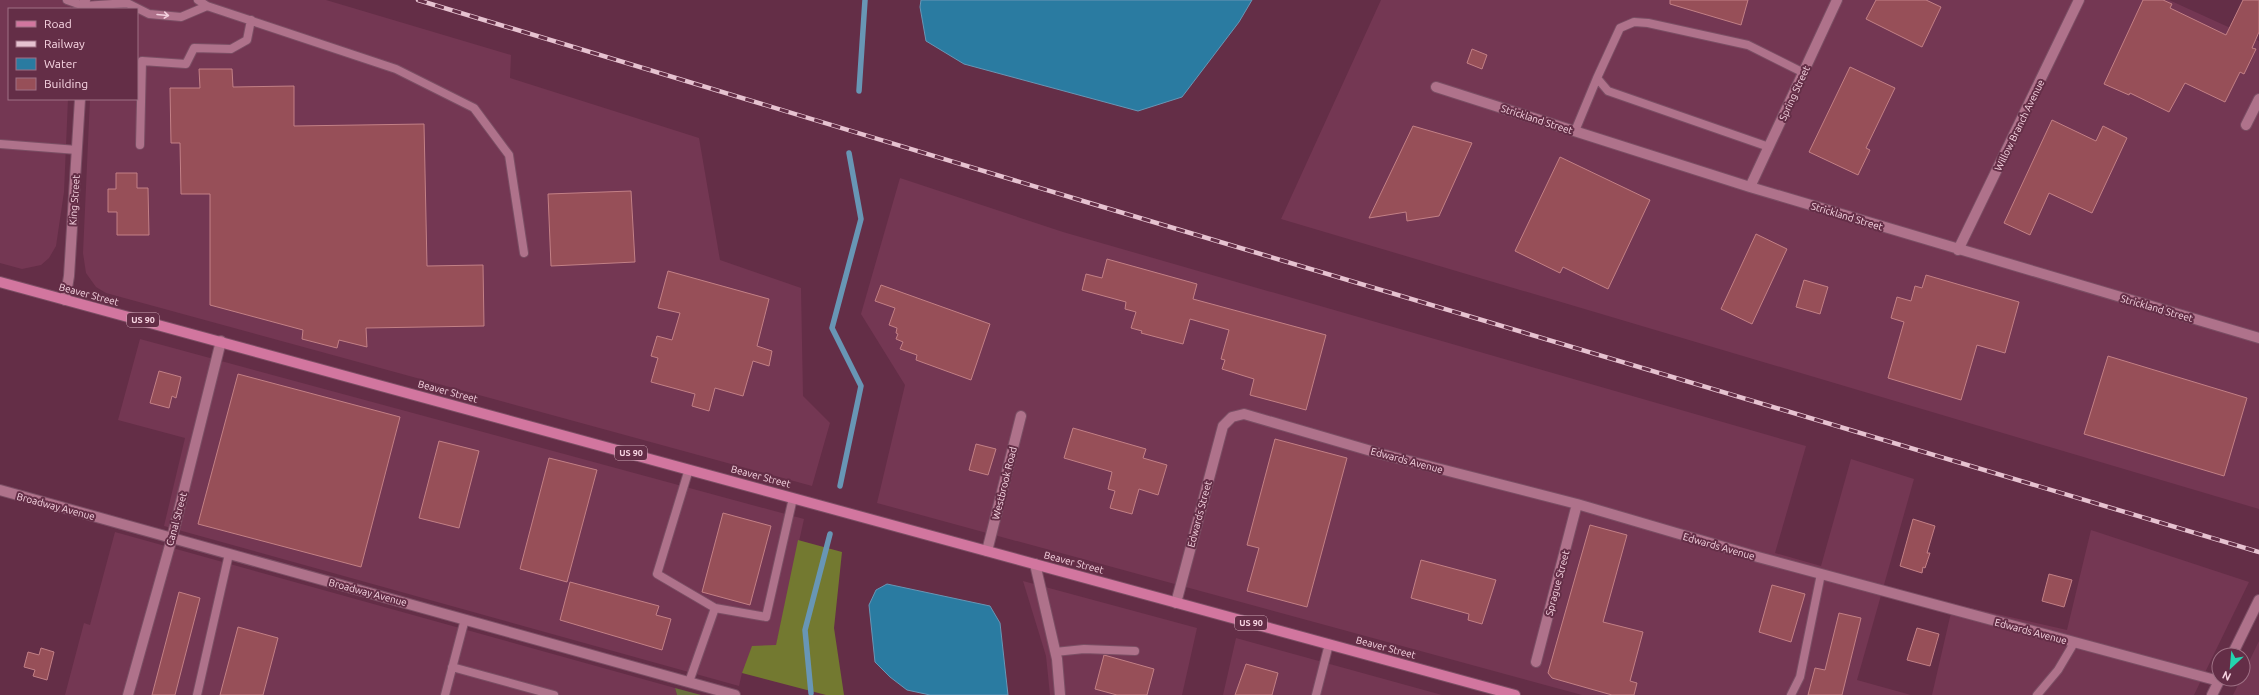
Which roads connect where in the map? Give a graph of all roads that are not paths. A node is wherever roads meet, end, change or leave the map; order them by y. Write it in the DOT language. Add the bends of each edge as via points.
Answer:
graph roads {
  1 [pos="67,0"];
  2 [pos="198,0"];
  3 [pos="1838,0"];
  4 [pos="2079,0"];
  5 [pos="128,2"];
  6 [pos="84,5"];
  7 [pos="207,6"];
  8 [pos="251,20"];
  9 [pos="1804,72"];
  10 [pos="1597,78"];
  11 [pos="1436,87"];
  12 [pos="2259,99"];
  13 [pos="80,100"];
  14 [pos="2246,125"];
  15 [pos="1575,131"];
  16 [pos="0,144"];
  17 [pos="140,145"];
  18 [pos="1768,147"];
  19 [pos="77,150"];
  20 [pos="1750,187"];
  21 [pos="1958,250"];
  22 [pos="524,253"];
  23 [pos="0,282"];
  24 [pos="65,300"];
  25 [pos="2259,338"];
  26 [pos="221,341"];
  27 [pos="1021,416"];
  28 [pos="1223,426"];
  29 [pos="689,469"];
  30 [pos="0,490"];
  31 [pos="793,498"];
  32 [pos="1577,504"];
  33 [pos="172,538"];
  34 [pos="987,551"];
  35 [pos="229,554"];
  36 [pos="1035,564"];
  37 [pos="1821,574"];
  38 [pos="2259,600"];
  39 [pos="1176,602"];
  40 [pos="715,608"];
  41 [pos="465,619"];
  42 [pos="2074,643"];
  43 [pos="1329,644"];
  44 [pos="2236,647"];
  45 [pos="1135,651"];
  46 [pos="1055,652"];
  47 [pos="1536,662"];
  48 [pos="452,667"];
  49 [pos="2211,678"];
  50 [pos="689,682"];
  51 [pos="128,695"];
  52 [pos="197,695"];
  53 [pos="444,695"];
  54 [pos="554,695"];
  55 [pos="735,695"];
  56 [pos="1060,695"];
  57 [pos="1316,695"];
  58 [pos="1515,695"];
  59 [pos="1791,695"];
  60 [pos="2037,695"];
  1 -- 6 [label="lane"];
  2 -- 7 [label="lane"];
  3 -- 9 [label="street, Spring Street"];
  4 -- 21 [label="street, Willow Branch Avenue"];
  5 -- 6 [label="lane"];
  5 -- 7 [label="lane, one-way" via="149,14 181,17"];
  7 -- 8 [label="lane"];
  8 -- 17 [label="lane" via="247,40 231,49 194,48 186,64 142,61"];
  8 -- 22 [label="lane" via="396,69 474,108 509,155"];
  9 -- 10 [label="lane" via="1748,45 1634,22 1620,28"];
  9 -- 18 [label="street, Spring Street"];
  10 -- 15 [label="lane"];
  10 -- 18 [label="lane" via="1608,92"];
  11 -- 15 [label="street, Strickland Street"];
  12 -- 14 [label="street"];
  13 -- 19 [label="street, King Street"];
  15 -- 20 [label="street, Strickland Street"];
  16 -- 19 [label="lane"];
  18 -- 20 [label="street, Spring Street"];
  19 -- 24 [label="street, King Street" via="69,276"];
  20 -- 21 [label="street, Strickland Street"];
  21 -- 25 [label="street, Strickland Street"];
  23 -- 24 [label="main road, Beaver Street / US 90"];
  24 -- 26 [label="main road, Beaver Street / US 90"];
  26 -- 29 [label="main road, Beaver Street / US 90"];
  26 -- 33 [label="street, Canal Street"];
  27 -- 34 [label="street, Westbrook Road"];
  28 -- 32 [label="street, Edwards Avenue" via="1232,417 1244,414"];
  28 -- 39 [label="street, Edwards Street"];
  29 -- 31 [label="main road, Beaver Street / US 90"];
  29 -- 40 [label="lane" via="657,574"];
  30 -- 33 [label="street, Broadway Avenue"];
  31 -- 34 [label="main road, Beaver Street / US 90"];
  31 -- 40 [label="lane" via="766,617"];
  32 -- 37 [label="street, Edwards Avenue"];
  32 -- 47 [label="street, Sprague Street"];
  33 -- 35 [label="street, Broadway Avenue"];
  33 -- 51 [label="street, Canal Street"];
  34 -- 36 [label="main road, Beaver Street / US 90"];
  35 -- 41 [label="street, Broadway Avenue"];
  35 -- 52 [label="lane"];
  36 -- 39 [label="main road, Beaver Street / US 90"];
  36 -- 46 [label="street"];
  37 -- 42 [label="street, Edwards Avenue"];
  37 -- 59 [label="lane" via="1800,677"];
  38 -- 44 [label="street"];
  39 -- 43 [label="main road, Beaver Street / US 90"];
  40 -- 50 [label="lane"];
  41 -- 48 [label="lane"];
  41 -- 50 [label="street, Broadway Avenue"];
  42 -- 49 [label="street, Edwards Avenue"];
  42 -- 60 [label="lane" via="2058,670"];
  43 -- 57 [label="lane"];
  43 -- 58 [label="main road, Beaver Street / US 90"];
  45 -- 46 [label="lane" via="1084,649"];
  46 -- 56 [label="street"];
  48 -- 53 [label="lane"];
  48 -- 54 [label="lane"];
  50 -- 55 [label="street, Broadway Avenue"];
}
